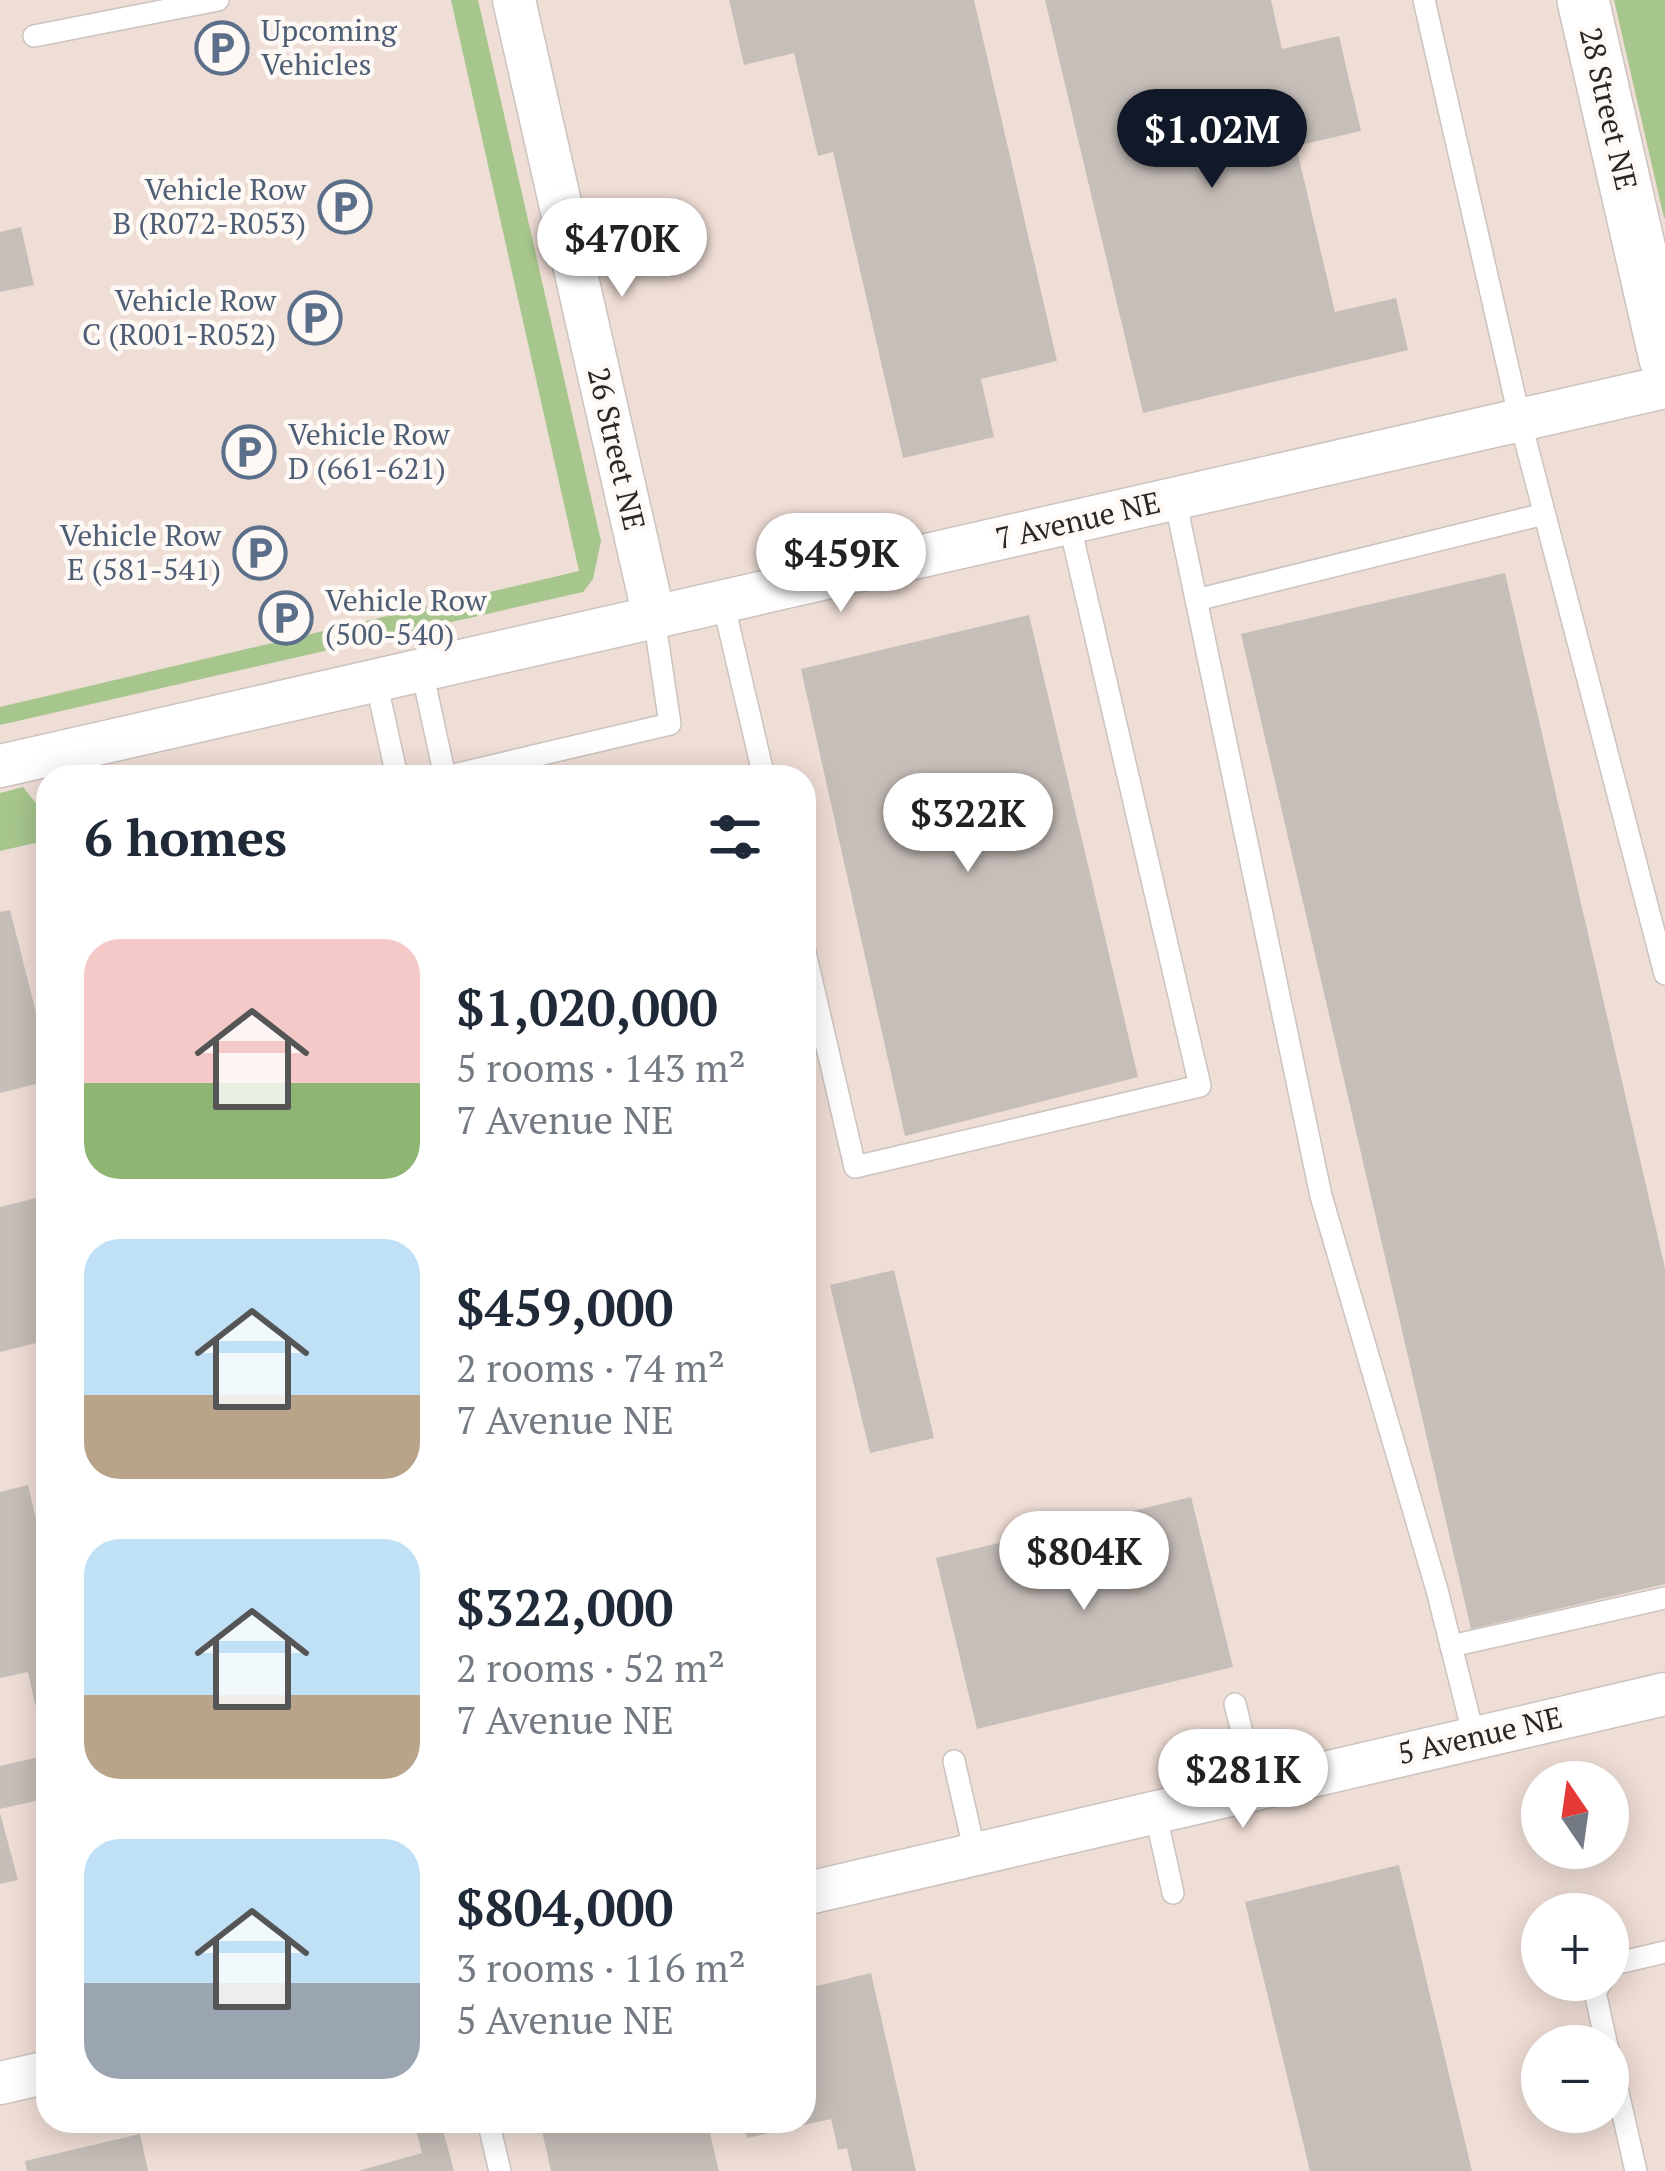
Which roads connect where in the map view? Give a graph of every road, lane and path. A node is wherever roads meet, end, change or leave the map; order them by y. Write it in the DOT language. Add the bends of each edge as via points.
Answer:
graph roads {
  1 [pos="218,0"];
  2 [pos="514,0"];
  3 [pos="1424,0"];
  4 [pos="1583,0"];
  5 [pos="34,36"];
  6 [pos="1665,359"];
  7 [pos="1665,387"];
  8 [pos="1520,420"];
  9 [pos="1175,499"];
  10 [pos="1544,514"];
  11 [pos="1070,522"];
  12 [pos="1196,599"];
  13 [pos="723,602"];
  14 [pos="654,617"];
  15 [pos="422,671"];
  16 [pos="376,680"];
  17 [pos="66,764"];
  18 [pos="394,765"];
  19 [pos="442,765"];
  20 [pos="496,765"];
  21 [pos="761,765"];
  22 [pos="0,766"];
  23 [pos="1665,974"];
  24 [pos="816,1000"];
  25 [pos="1665,1598"];
  26 [pos="1451,1646"];
  27 [pos="1665,1694"];
  28 [pos="1234,1704"];
  29 [pos="1474,1737"];
  30 [pos="954,1761"];
  31 [pos="1256,1788"];
  32 [pos="1154,1811"];
  33 [pos="975,1853"];
  34 [pos="816,1891"];
  35 [pos="1173,1893"];
  36 [pos="1665,1952"];
  37 [pos="1629,1960"];
  38 [pos="36,2075"];
  39 [pos="0,2084"];
  40 [pos="491,2133"];
  41 [pos="1627,2133"];
  42 [pos="500,2171"];
  43 [pos="1636,2171"];
  1 -- 5 [label="lane"];
  2 -- 14 [label="street, 26 Street NE"];
  3 -- 8 [label="lane"];
  4 -- 6 [label="street, 28 Street NE"];
  7 -- 8 [label="street, 7 Avenue NE"];
  8 -- 9 [label="street, 7 Avenue NE"];
  8 -- 10 [label="lane"];
  9 -- 11 [label="street, 7 Avenue NE"];
  9 -- 12 [label="lane"];
  10 -- 12 [label="lane"];
  10 -- 23 [label="lane"];
  11 -- 13 [label="street, 7 Avenue NE"];
  11 -- 24 [label="lane" via="1200,1086 855,1167"];
  12 -- 26 [label="lane" via="1321,1196"];
  13 -- 14 [label="street, 7 Avenue NE"];
  13 -- 21 [label="lane"];
  14 -- 15 [label="street, 7 Avenue NE"];
  14 -- 20 [label="lane" via="670,724"];
  15 -- 16 [label="street, 7 Avenue NE"];
  15 -- 19 [label="lane"];
  16 -- 17 [label="street, 7 Avenue NE"];
  16 -- 18 [label="lane"];
  17 -- 22 [label="street, 7 Avenue NE"];
  25 -- 26 [label="lane"];
  26 -- 29 [label="lane"];
  27 -- 29 [label="street, 5 Avenue NE"];
  28 -- 31 [label="lane"];
  29 -- 31 [label="street, 5 Avenue NE"];
  30 -- 33 [label="lane"];
  31 -- 32 [label="street, 5 Avenue NE"];
  32 -- 33 [label="street, 5 Avenue NE"];
  32 -- 35 [label="lane"];
  33 -- 34 [label="street, 5 Avenue NE"];
  36 -- 37 [label="lane"];
  38 -- 39 [label="street"];
  40 -- 42 [label="lane"];
  41 -- 43 [label="lane"];
}
